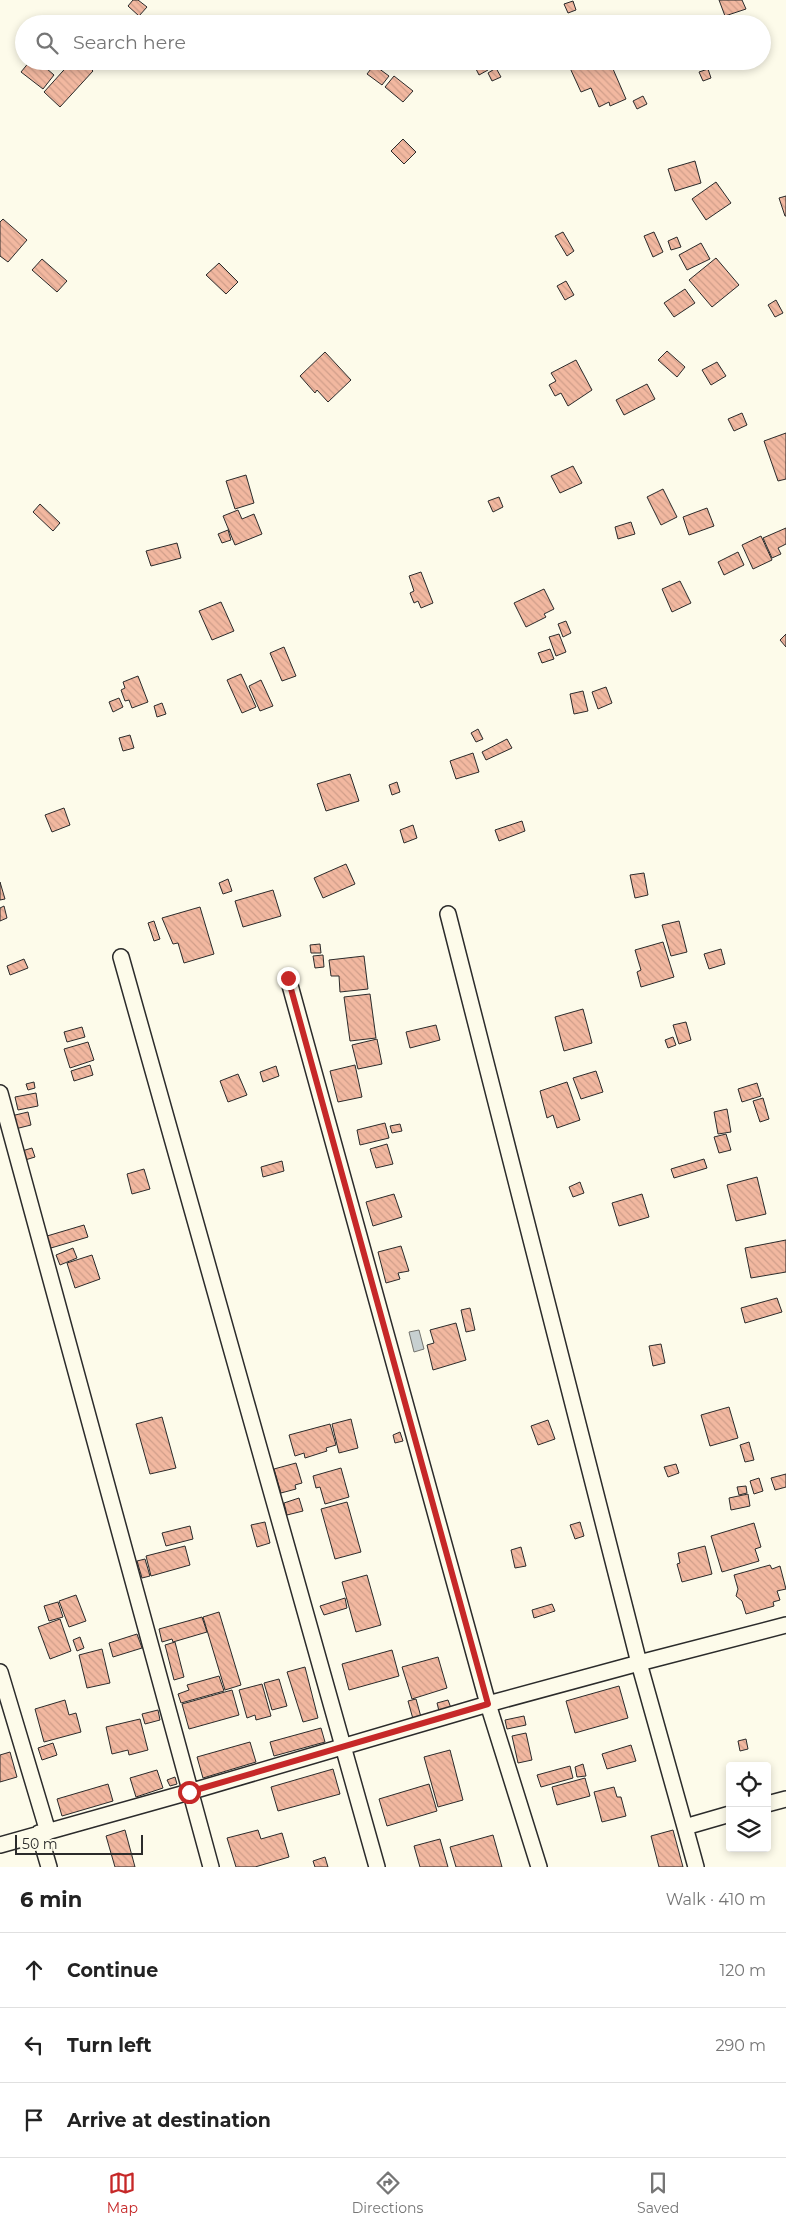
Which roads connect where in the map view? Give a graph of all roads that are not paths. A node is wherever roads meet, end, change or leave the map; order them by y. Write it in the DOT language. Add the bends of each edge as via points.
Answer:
graph roads {
  1 [pos="448,914"];
  2 [pos="121,957"];
  3 [pos="288,978"];
  4 [pos="0,1092"];
  5 [pos="786,1625"];
  6 [pos="639,1663"];
  7 [pos="0,1672"];
  8 [pos="488,1704"];
  9 [pos="344,1747"];
  10 [pos="189,1792"];
  11 [pos="786,1799"];
  12 [pos="771,1803"];
  13 [pos="726,1815"];
  14 [pos="685,1827"];
  15 [pos="43,1832"];
  16 [pos="0,1845"];
  17 [pos="49,1867"];
  18 [pos="210,1867"];
  19 [pos="377,1867"];
  20 [pos="539,1867"];
  21 [pos="696,1867"];
  1 -- 6 [label="street"];
  2 -- 9 [label="street"];
  3 -- 8 [label="street"];
  4 -- 10 [label="street"];
  5 -- 6 [label="street"];
  6 -- 8 [label="street"];
  6 -- 14 [label="street"];
  7 -- 15 [label="street"];
  8 -- 9 [label="street"];
  8 -- 20 [label="street"];
  9 -- 10 [label="street"];
  9 -- 19 [label="street"];
  10 -- 15 [label="street"];
  10 -- 18 [label="street"];
  11 -- 12 [label="street"];
  13 -- 14 [label="street"];
  14 -- 21 [label="street"];
  15 -- 16 [label="street"];
  15 -- 17 [label="street"];
}
